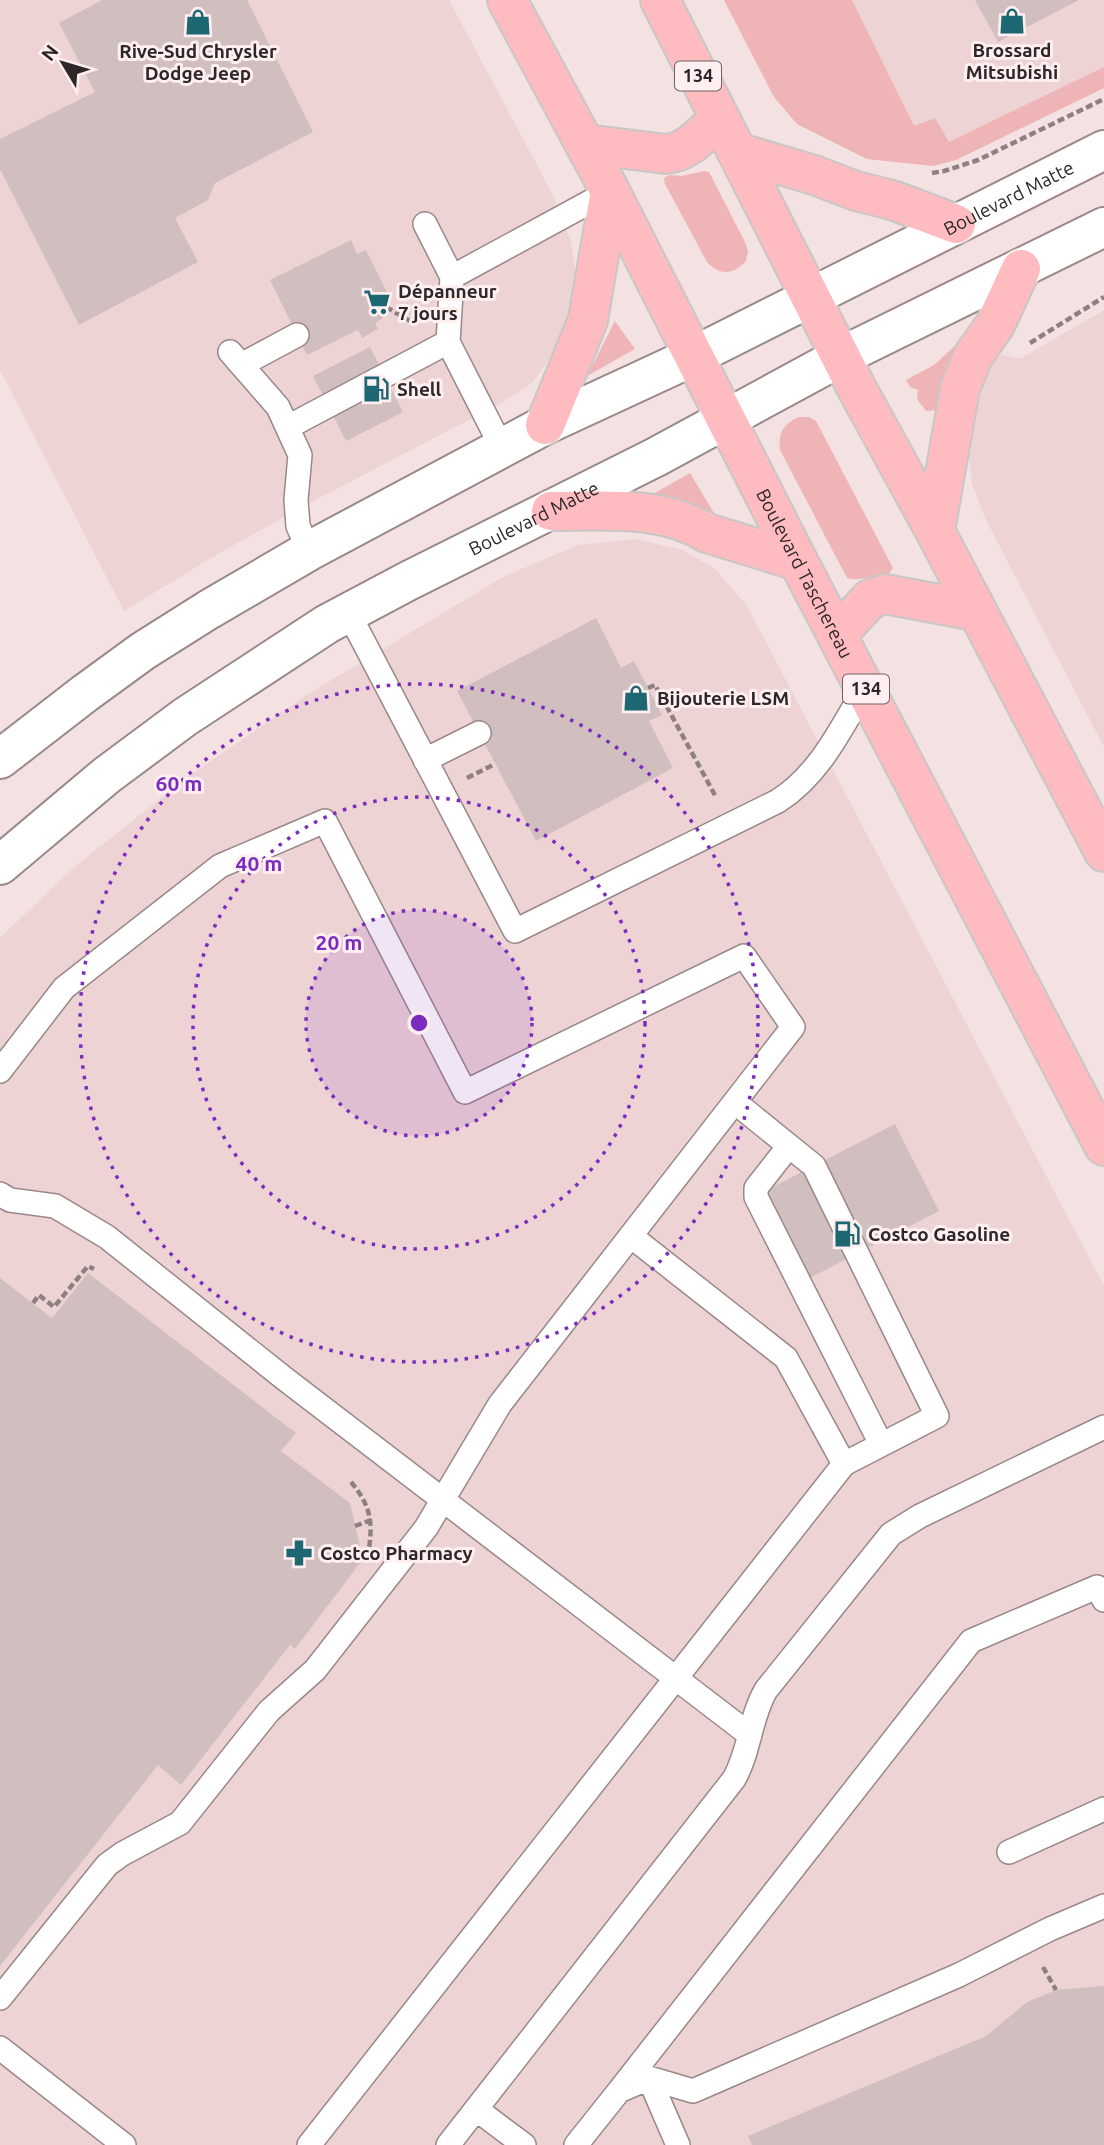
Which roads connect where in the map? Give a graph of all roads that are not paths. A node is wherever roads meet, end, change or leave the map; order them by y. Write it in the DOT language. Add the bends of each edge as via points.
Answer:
graph roads {
  1 [pos="507,0"];
  2 [pos="660,0"];
  3 [pos="720,118"];
  4 [pos="585,144"];
  5 [pos="1104,150"];
  6 [pos="737,152"];
  7 [pos="610,191"];
  8 [pos="425,224"];
  9 [pos="956,225"];
  10 [pos="1104,227"];
  11 [pos="1021,269"];
  12 [pos="452,277"];
  13 [pos="811,298"];
  14 [pos="297,335"];
  15 [pos="448,342"];
  16 [pos="694,356"];
  17 [pos="842,356"];
  18 [pos="726,418"];
  19 [pos="545,425"];
  20 [pos="288,427"];
  21 [pos="502,448"];
  22 [pos="551,511"];
  23 [pos="935,531"];
  24 [pos="309,551"];
  25 [pos="798,561"];
  26 [pos="976,611"];
  27 [pos="348,612"];
  28 [pos="837,635"];
  29 [pos="865,688"];
  30 [pos="479,733"];
  31 [pos="0,759"];
  32 [pos="425,760"];
  33 [pos="1104,852"];
  34 [pos="0,865"];
  35 [pos="0,1071"];
  36 [pos="736,1103"];
  37 [pos="789,1146"];
  38 [pos="1104,1146"];
  39 [pos="0,1194"];
  40 [pos="632,1237"];
  41 [pos="1104,1427"];
  42 [pos="881,1444"];
  43 [pos="844,1464"];
  44 [pos="445,1500"];
  45 [pos="1104,1600"];
  46 [pos="675,1678"];
  47 [pos="750,1735"];
  48 [pos="1104,1809"];
  49 [pos="1009,1852"];
  50 [pos="1104,1906"];
  51 [pos="0,1998"];
  52 [pos="0,2048"];
  53 [pos="649,2078"];
  54 [pos="619,2091"];
  55 [pos="476,2109"];
  56 [pos="124,2145"];
  57 [pos="309,2145"];
  58 [pos="448,2145"];
  59 [pos="524,2145"];
  60 [pos="576,2145"];
  61 [pos="678,2145"];
  1 -- 4 [label="main road, Boulevard Taschereau / 134"];
  2 -- 3 [label="main road, 134"];
  3 -- 4 [label="main road" via="675,153"];
  3 -- 6 [label="main road, 134"];
  4 -- 7 [label="main road, Boulevard Taschereau / 134"];
  5 -- 9 [label="main road, Boulevard Matte"];
  6 -- 9 [label="main road"];
  6 -- 13 [label="main road, 134"];
  7 -- 12 [label="lane"];
  7 -- 16 [label="main road, Boulevard Taschereau / 134"];
  7 -- 19 [label="main road" via="588,320"];
  8 -- 12 [label="lane"];
  9 -- 13 [label="main road, Boulevard Matte"];
  10 -- 11 [label="main road, Boulevard Matte"];
  11 -- 17 [label="main road, Boulevard Matte"];
  11 -- 23 [label="main road" via="960,388"];
  12 -- 15 [label="lane"];
  13 -- 16 [label="main road, Boulevard Matte"];
  13 -- 17 [label="main road, 134"];
  14 -- 20 [label="lane" via="236,358 278,407"];
  15 -- 20 [label="lane"];
  15 -- 21 [label="lane"];
  16 -- 18 [label="main road, Boulevard Taschereau / 134"];
  16 -- 19 [label="main road, Boulevard Matte"];
  17 -- 18 [label="main road, Boulevard Matte"];
  17 -- 23 [label="main road, 134"];
  18 -- 22 [label="main road, Boulevard Matte"];
  18 -- 25 [label="main road, Boulevard Taschereau / 134"];
  19 -- 21 [label="main road, Boulevard Matte"];
  20 -- 24 [label="lane" via="300,455 298,526"];
  21 -- 24 [label="main road, Boulevard Matte"];
  22 -- 25 [label="main road" via="655,514"];
  22 -- 27 [label="main road, Boulevard Matte"];
  23 -- 26 [label="main road, 134"];
  24 -- 31 [label="main road, Boulevard Matte" via="143,651"];
  25 -- 28 [label="main road, Boulevard Taschereau / 134"];
  26 -- 28 [label="main road" via="894,595 876,596"];
  26 -- 33 [label="main road, 134"];
  27 -- 32 [label="lane"];
  27 -- 34 [label="main road, Boulevard Matte" via="185,717"];
  28 -- 29 [label="main road, Boulevard Taschereau / 134"];
  29 -- 32 [label="lane" via="830,746 794,791 515,931"];
  29 -- 38 [label="main road, Boulevard Taschereau / 134"];
  30 -- 32 [label="lane"];
  35 -- 36 [label="lane" via="64,988 220,866 325,821 465,1092 744,956 793,1027"];
  36 -- 37 [label="lane"];
  36 -- 40 [label="lane"];
  37 -- 42 [label="lane" via="756,1188 756,1198"];
  37 -- 42 [label="lane" via="814,1166 937,1416"];
  39 -- 44 [label="lane" via="10,1200 55,1206 107,1237"];
  40 -- 43 [label="lane" via="786,1358"];
  40 -- 44 [label="lane" via="500,1405"];
  41 -- 47 [label="lane" via="891,1534 766,1690"];
  42 -- 43 [label="lane"];
  43 -- 46 [label="lane"];
  44 -- 46 [label="lane"];
  44 -- 51 [label="lane" via="315,1670 269,1711 180,1823 107,1865"];
  45 -- 54 [label="lane" via="1097,1587 971,1641"];
  46 -- 47 [label="lane"];
  46 -- 57 [label="lane"];
  47 -- 55 [label="lane" via="734,1779"];
  48 -- 49 [label="lane"];
  50 -- 53 [label="lane" via="935,1986 693,2091"];
  52 -- 56 [label="lane"];
  53 -- 54 [label="lane"];
  53 -- 61 [label="lane"];
  54 -- 60 [label="lane"];
  55 -- 58 [label="lane"];
  55 -- 59 [label="lane"];
}
